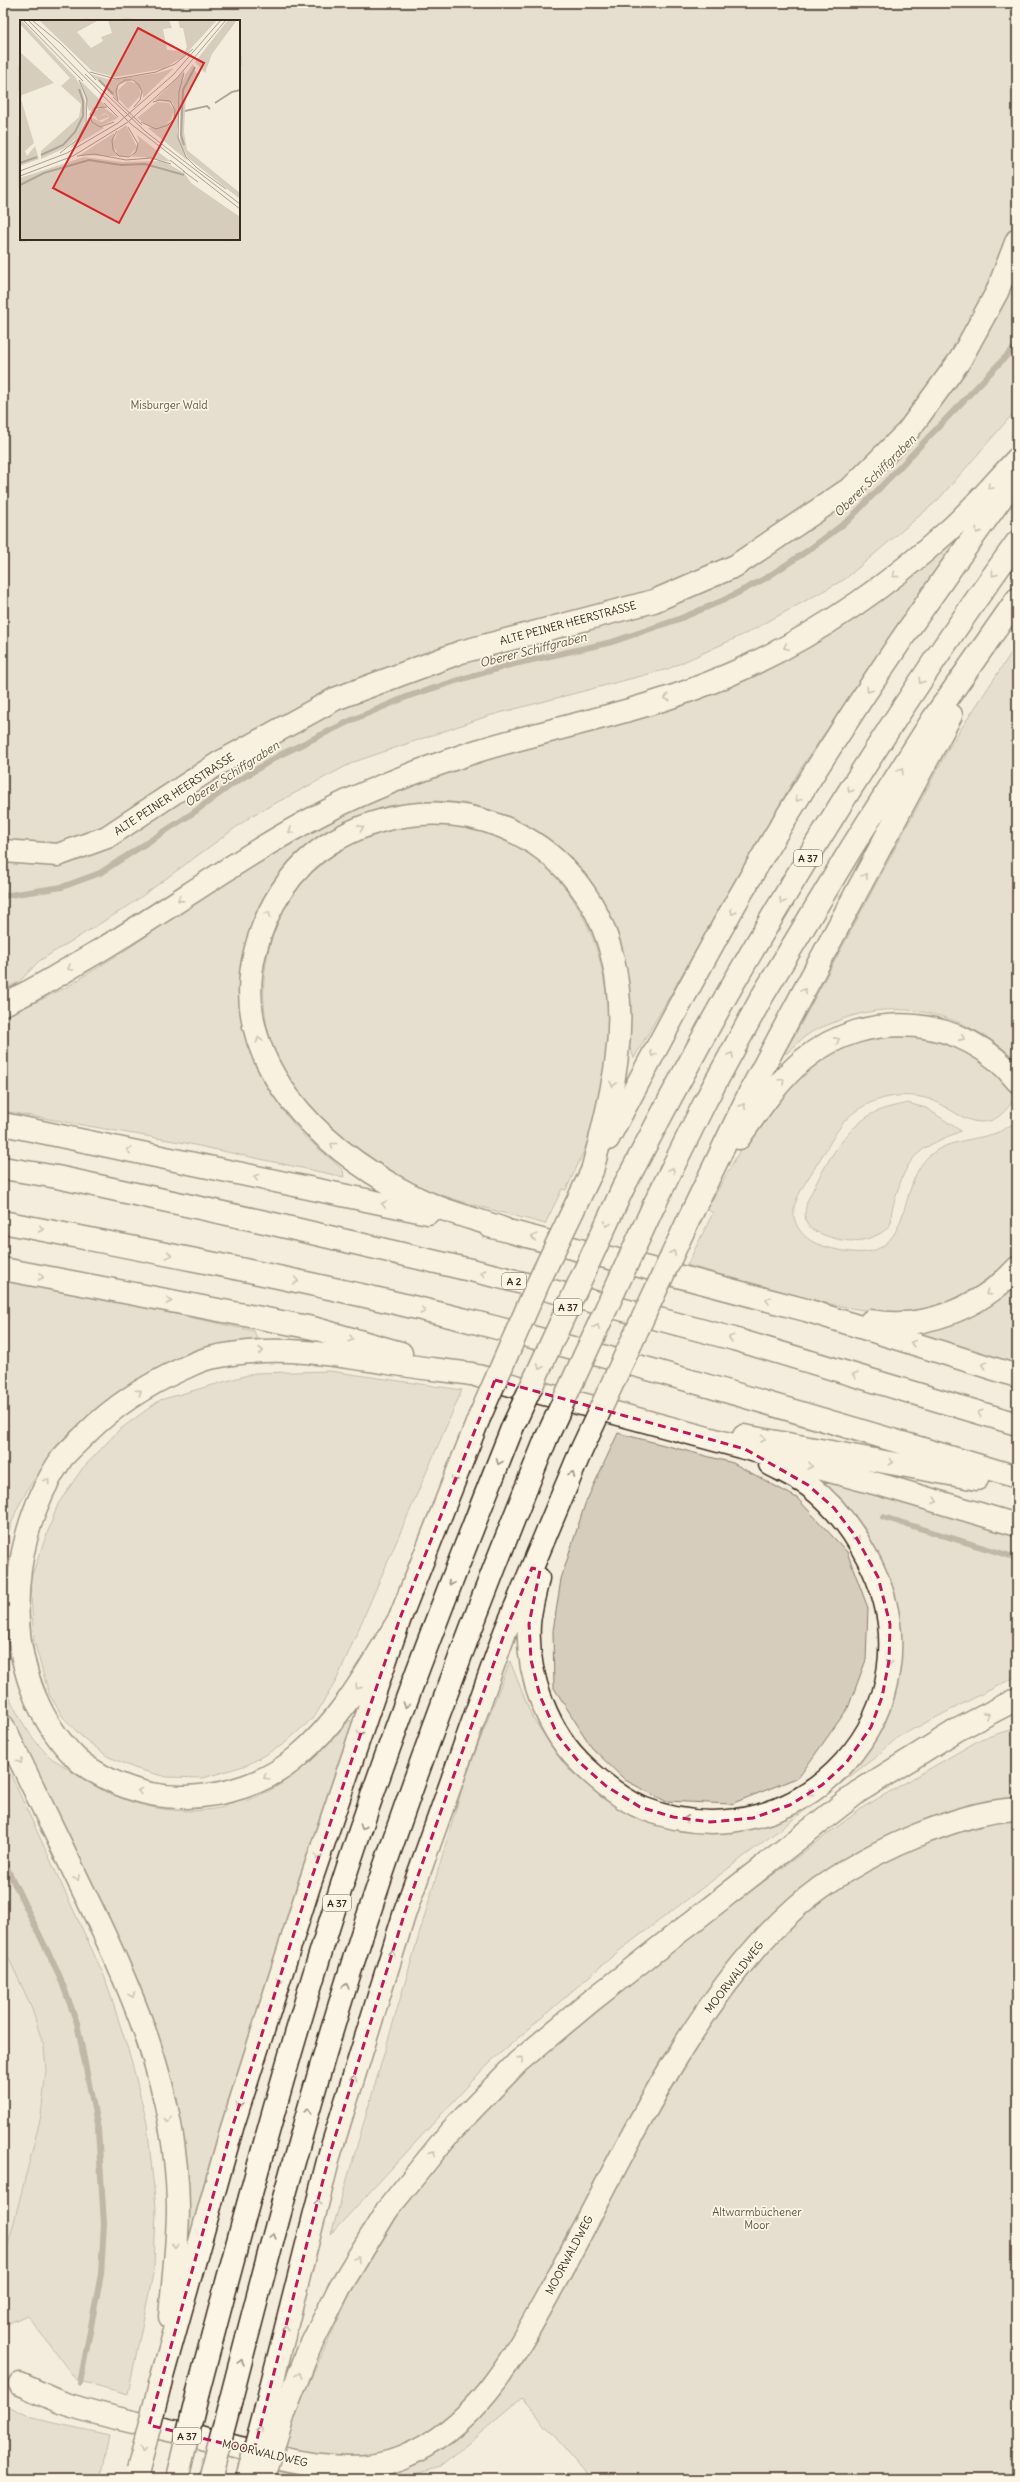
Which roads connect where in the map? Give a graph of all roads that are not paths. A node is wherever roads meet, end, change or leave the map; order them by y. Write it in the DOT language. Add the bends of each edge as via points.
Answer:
graph roads {
  1 [pos="1017,240"];
  2 [pos="1017,459"];
  3 [pos="1017,477"];
  4 [pos="1017,542"];
  5 [pos="1017,599"];
  6 [pos="994,632"];
  7 [pos="3,851"];
  8 [pos="3,1004"];
  9 [pos="1017,1081"];
  10 [pos="3,1124"];
  11 [pos="3,1168"];
  12 [pos="592,1171"];
  13 [pos="702,1192"];
  14 [pos="3,1222"];
  15 [pos="504,1229"];
  16 [pos="1017,1268"];
  17 [pos="3,1269"];
  18 [pos="806,1310"];
  19 [pos="472,1374"];
  20 [pos="1017,1376"];
  21 [pos="614,1413"];
  22 [pos="1017,1424"];
  23 [pos="745,1449"];
  24 [pos="1017,1477"];
  25 [pos="1017,1486"];
  26 [pos="564,1495"];
  27 [pos="1017,1525"];
  28 [pos="400,1618"];
  29 [pos="1017,1699"];
  30 [pos="3,1726"];
  31 [pos="1017,1809"];
  32 [pos="166,2361"];
  33 [pos="20,2384"];
  34 [pos="275,2409"];
  35 [pos="137,2475"];
  36 [pos="177,2479"];
  37 [pos="210,2479"];
  38 [pos="247,2479"];
  39 [pos="263,2479"];
  1 -- 7 [label="main road, ALTE PEINER HEERSTRASSE" via="996,292 960,360 908,431 852,487 735,566 654,601 461,652 335,700 219,763 107,837 58,855"];
  2 -- 8 [label="main road, one-way" via="950,530 901,571 855,605 802,638 745,668 690,691 477,751 374,789 325,812 260,848 107,947"];
  3 -- 12 [label="main road, one-way" via="905,634 782,824 672,1020"];
  4 -- 36 [label="main road, A 37, one-way, bridge" via="964,615 822,833 736,978 623,1188 513,1426 435,1622 341,1890 265,2136"];
  5 -- 6 [label="main road, A 37"];
  13 -- 6 [label="main road, one-way" via="750,1092"];
  37 -- 6 [label="main road, A 37, one-way, bridge" via="297,2144 373,1901 470,1627 546,1439 654,1205 706,1100 764,995 852,847 933,719"];
  13 -- 9 [label="main road, one-way" via="773,1090 803,1060 839,1038 874,1026 912,1024 945,1030 974,1043 1005,1066"];
  15 -- 10 [label="main road, one-way"];
  22 -- 11 [label="main road, A 2, one-way" via="734,1339 496,1276 257,1221"];
  15 -- 12 [label="main road, one-way" via="412,1196 364,1169 300,1113 276,1079 258,1039 251,1003 252,966 261,929 277,896 299,869 328,845 358,828 394,816 429,812 461,815 488,820 515,832 542,848 566,868 584,892 602,925 613,960 619,1002 619,1045 615,1076"];
  12 -- 28 [label="main road, one-way, bridge" via="540,1279 479,1418"];
  26 -- 13 [label="main road, one-way, bridge" via="580,1453"];
  14 -- 24 [label="main road, one-way" via="252,1271 485,1325 718,1389"];
  18 -- 15 [label="main road, one-way"];
  16 -- 18 [label="main road, one-way" via="1004,1282 968,1306 927,1321 888,1324"];
  17 -- 19 [label="main road, one-way" via="314,1328"];
  20 -- 18 [label="main road, one-way"];
  19 -- 21 [label="main road"];
  28 -- 19 [label="main road, one-way" via="357,1689 327,1728 295,1759 255,1783 209,1796 166,1797 128,1789 98,1775 48,1734 30,1708 17,1679 7,1648 5,1611 7,1578 20,1533 37,1495 63,1456 107,1414 155,1382 206,1359 253,1351 314,1351"];
  21 -- 23 [label="main road"];
  21 -- 25 [label="main road, one-way" via="874,1458"];
  23 -- 26 [label="main road, one-way" via="808,1485 834,1508 856,1537 878,1577 890,1624 889,1660 882,1697 871,1727 846,1763 822,1785 790,1805 753,1818 710,1822 673,1817 640,1807 606,1786 578,1761 558,1736 538,1689 531,1660 529,1624 539,1576"];
  23 -- 27 [label="main road, one-way" via="885,1486"];
  34 -- 26 [label="main road, one-way" via="330,2153 405,1912 505,1632"];
  28 -- 32 [label="main road, one-way" via="310,1883 234,2121"];
  34 -- 29 [label="main road, one-way" via="334,2300 387,2210 450,2132 518,2062 591,2000 858,1792 957,1730"];
  30 -- 32 [label="main road, one-way" via="122,1970 146,2032 163,2093 178,2207"];
  31 -- 33 [label="main road, MOORWALDWEG" via="991,1811 948,1824 886,1848 844,1872 797,1907 766,1937 728,1983 690,2037 501,2375 478,2405 451,2430 400,2459 370,2466 322,2466 99,2412 63,2402"];
  32 -- 35 [label="main road, one-way, bridge"];
  38 -- 34 [label="main road, one-way, bridge"];
  34 -- 39 [label="main road, bridge"];
}
